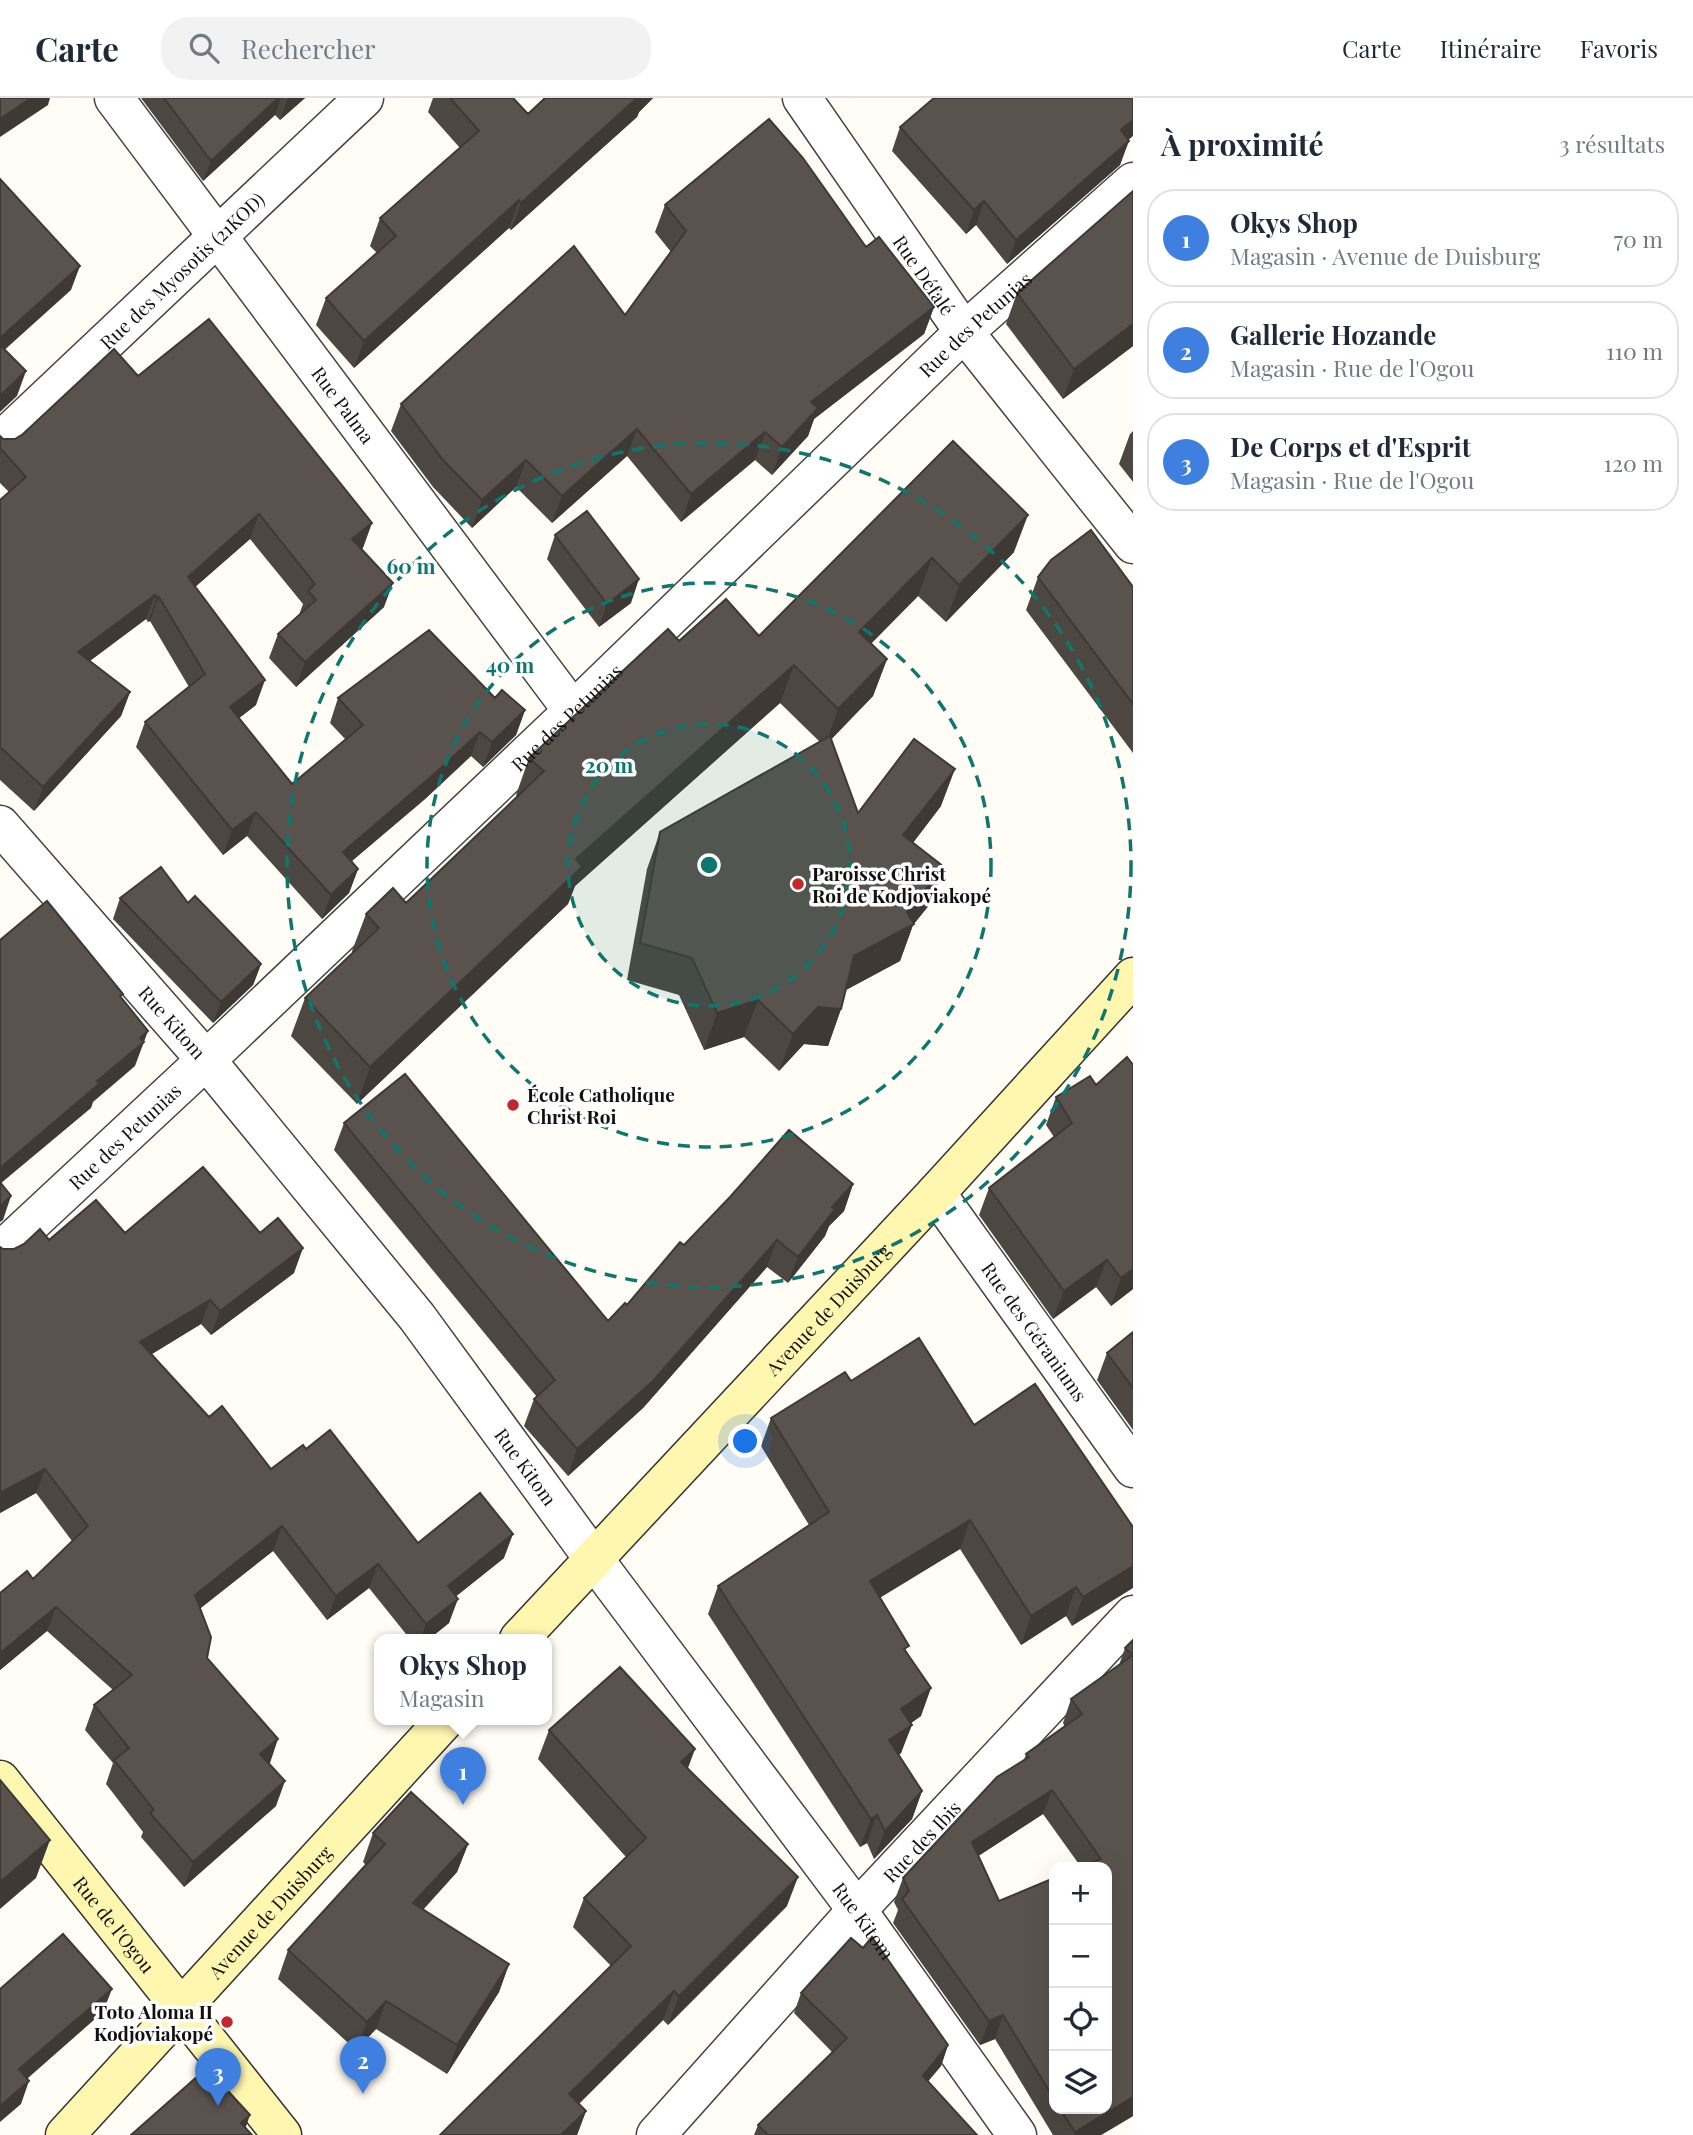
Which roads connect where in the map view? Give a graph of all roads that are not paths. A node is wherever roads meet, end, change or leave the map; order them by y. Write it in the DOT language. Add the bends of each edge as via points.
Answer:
graph roads {
  1 [pos="114,98"];
  2 [pos="364,98"];
  3 [pos="802,98"];
  4 [pos="1133,182"];
  5 [pos="217,235"];
  6 [pos="964,332"];
  7 [pos="0,442"];
  8 [pos="1133,544"];
  9 [pos="573,711"];
  10 [pos="0,825"];
  11 [pos="1133,976"];
  12 [pos="206,1060"];
  13 [pos="936,1193"];
  14 [pos="0,1252"];
  15 [pos="1133,1468"];
  16 [pos="593,1558"];
  17 [pos="1133,1615"];
  18 [pos="524,1634"];
  19 [pos="441,1725"];
  20 [pos="0,1780"];
  21 [pos="857,1910"];
  22 [pos="182,2009"];
  23 [pos="65,2135"];
  24 [pos="282,2135"];
  25 [pos="656,2135"];
  26 [pos="1017,2135"];
  1 -- 5 [label="street, Rue Palma"];
  2 -- 5 [label="street, Rue des Myosotis (21KOD)"];
  3 -- 6 [label="street, Rue Défalé"];
  4 -- 6 [label="street, Rue des Petunias"];
  5 -- 7 [label="street, Rue des Myosotis (21KOD)"];
  5 -- 9 [label="street, Rue Palma"];
  6 -- 8 [label="street, Rue Défalé"];
  6 -- 9 [label="street, Rue des Petunias"];
  9 -- 12 [label="street, Rue des Petunias"];
  10 -- 12 [label="street, Rue Kitom"];
  11 -- 13 [label="street, Avenue de Duisburg"];
  12 -- 14 [label="street, Rue des Petunias"];
  12 -- 16 [label="street, Rue Kitom" via="417,1317"];
  13 -- 15 [label="street, Rue des Géraniums"];
  13 -- 16 [label="street, Avenue de Duisburg"];
  16 -- 18 [label="street, Avenue de Duisburg"];
  16 -- 21 [label="street, Rue Kitom"];
  17 -- 21 [label="street, Rue des Ibis"];
  19 -- 22 [label="street, Avenue de Duisburg"];
  20 -- 22 [label="street, Rue de l'Ogou"];
  21 -- 25 [label="street, Rue des Ibis"];
  21 -- 26 [label="street, Rue Kitom"];
  22 -- 23 [label="street, Avenue de Duisburg"];
  22 -- 24 [label="street, Rue de l'Ogou"];
}
